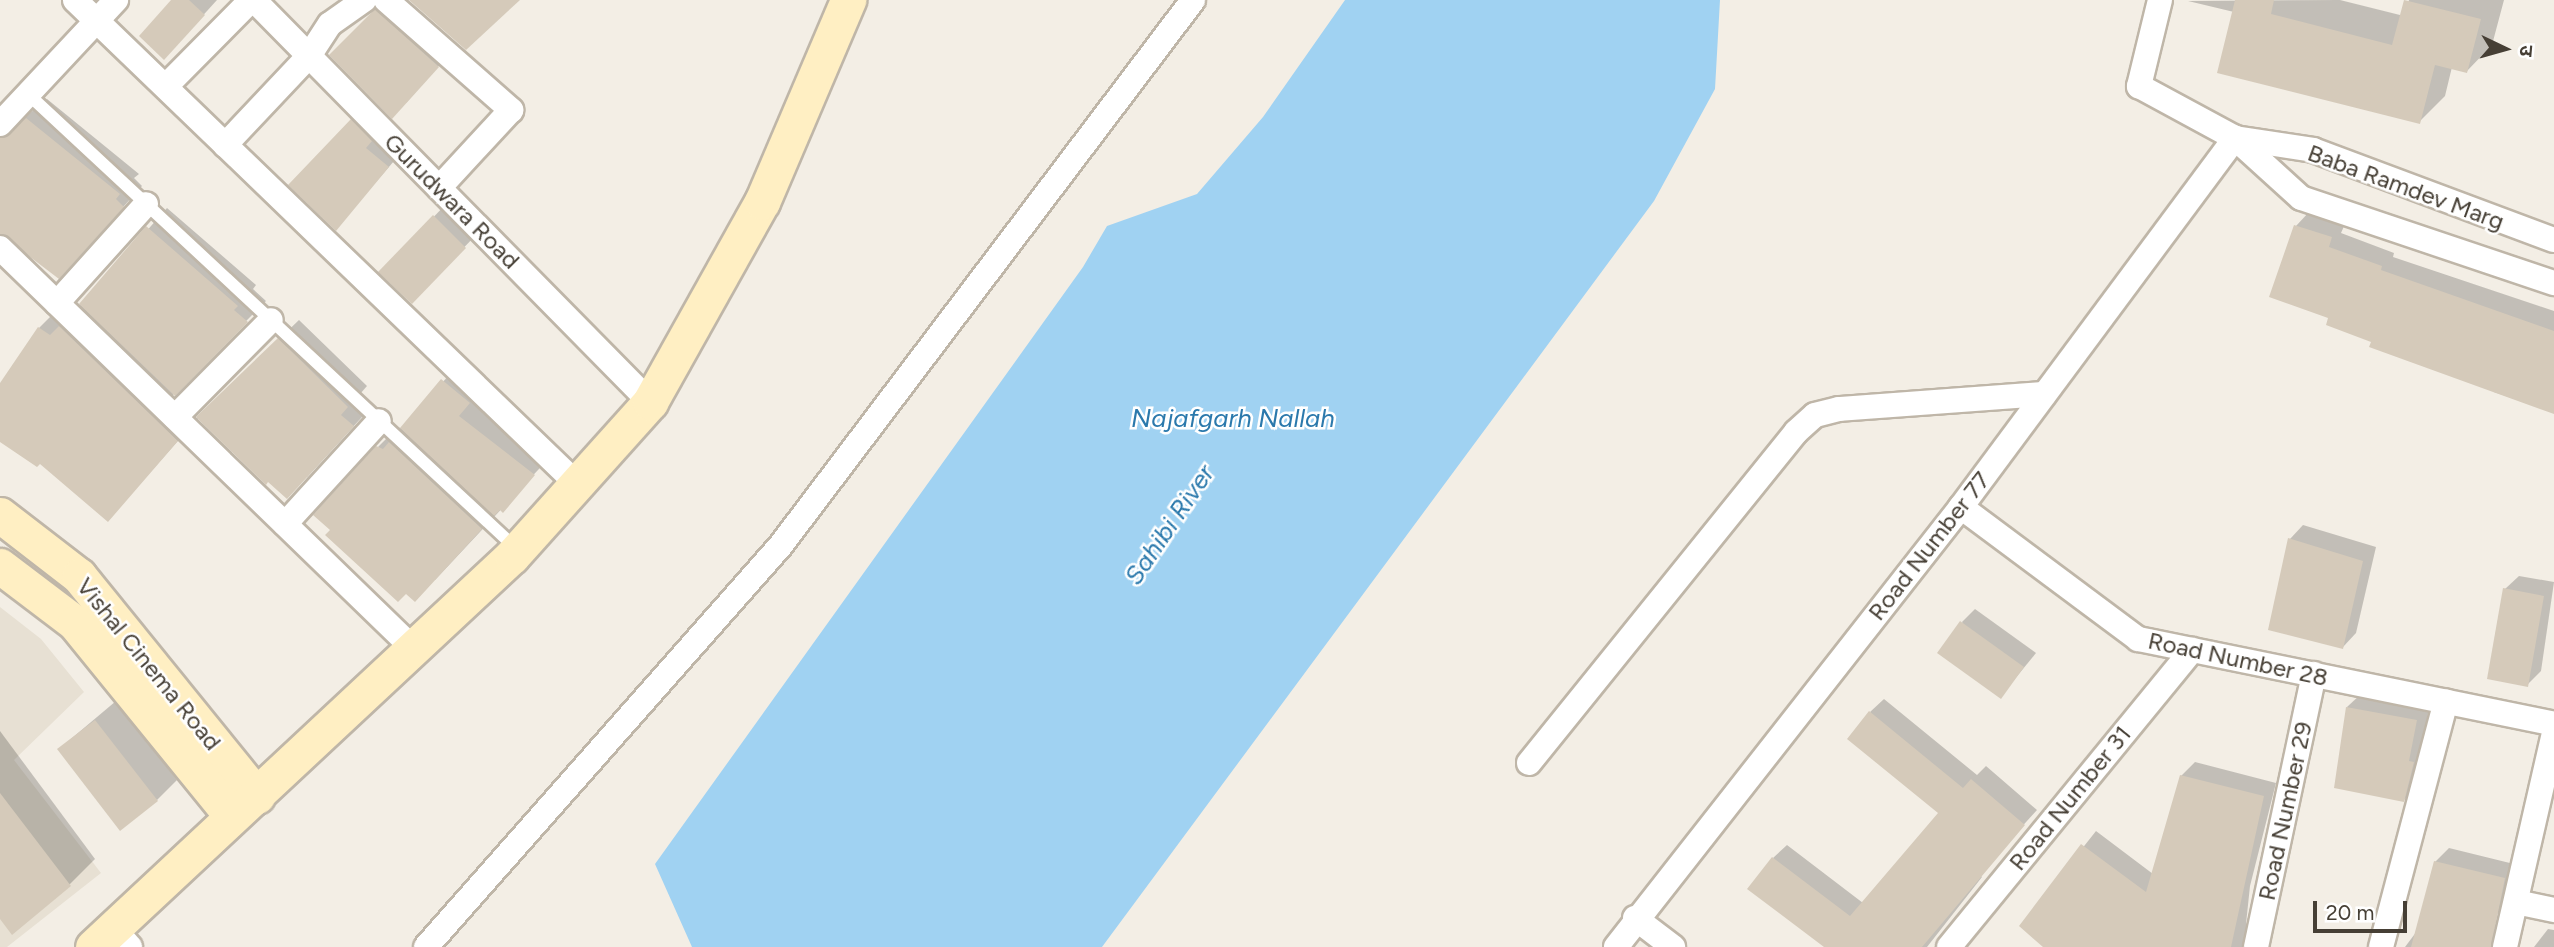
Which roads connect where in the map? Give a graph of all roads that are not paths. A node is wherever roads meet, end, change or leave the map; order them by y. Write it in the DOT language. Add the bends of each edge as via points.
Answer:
graph roads {
  1 [pos="75,0"];
  2 [pos="116,0"];
  3 [pos="252,0"];
  4 [pos="364,0"];
  5 [pos="386,0"];
  6 [pos="848,0"];
  7 [pos="1193,0"];
  8 [pos="2160,0"];
  9 [pos="97,21"];
  10 [pos="309,56"];
  11 [pos="166,86"];
  12 [pos="28,94"];
  13 [pos="0,124"];
  14 [pos="2235,138"];
  15 [pos="225,145"];
  16 [pos="439,188"];
  17 [pos="146,204"];
  18 [pos="2554,240"];
  19 [pos="0,247"];
  20 [pos="2554,283"];
  21 [pos="57,303"];
  22 [pos="271,320"];
  23 [pos="2044,394"];
  24 [pos="650,402"];
  25 [pos="175,417"];
  26 [pos="379,421"];
  27 [pos="575,482"];
  28 [pos="1961,507"];
  29 [pos="0,515"];
  30 [pos="285,524"];
  31 [pos="518,550"];
  32 [pos="0,566"];
  33 [pos="414,649"];
  34 [pos="2192,650"];
  35 [pos="2314,674"];
  36 [pos="2446,701"];
  37 [pos="2554,724"];
  38 [pos="2554,733"];
  39 [pos="1530,763"];
  40 [pos="244,806"];
  41 [pos="2516,902"];
  42 [pos="2554,910"];
  43 [pos="1635,918"];
  44 [pos="112,941"];
  45 [pos="426,947"];
  46 [pos="1616,947"];
  47 [pos="1673,947"];
  48 [pos="1949,947"];
  49 [pos="2256,947"];
  50 [pos="2381,947"];
  51 [pos="2505,947"];
  1 -- 9 [label="street"];
  2 -- 9 [label="street"];
  3 -- 10 [label="street, Gurudwara Road"];
  3 -- 11 [label="street"];
  4 -- 10 [label="street" via="330,24"];
  5 -- 16 [label="street" via="511,110"];
  6 -- 24 [label="street" via="762,202"];
  7 -- 45 [label="street" via="781,545"];
  8 -- 14 [label="street" via="2139,86"];
  9 -- 11 [label="street"];
  9 -- 12 [label="street"];
  10 -- 15 [label="street"];
  10 -- 16 [label="street, Gurudwara Road"];
  11 -- 15 [label="street"];
  12 -- 13 [label="street"];
  12 -- 17 [label="lane"];
  14 -- 18 [label="street, Baba Ramdev Marg" via="2313,150"];
  14 -- 20 [label="street, Baba Ramdev Marg" via="2301,198"];
  14 -- 23 [label="street, Road Number 77"];
  15 -- 27 [label="street"];
  16 -- 24 [label="street, Gurudwara Road"];
  17 -- 21 [label="street"];
  17 -- 22 [label="lane"];
  19 -- 21 [label="street"];
  21 -- 25 [label="street"];
  22 -- 25 [label="street"];
  22 -- 26 [label="lane"];
  23 -- 28 [label="street, Road Number 77"];
  23 -- 39 [label="street" via="1839,409 1815,415 1796,432"];
  24 -- 27 [label="street"];
  25 -- 30 [label="street"];
  26 -- 30 [label="street"];
  26 -- 31 [label="lane"];
  27 -- 31 [label="street"];
  28 -- 34 [label="street, Road Number 28" via="2138,639"];
  28 -- 43 [label="street, Road Number 77"];
  29 -- 40 [label="street, Vishal Cinema Road" via="79,576"];
  30 -- 33 [label="street"];
  31 -- 33 [label="street"];
  32 -- 40 [label="street, Vishal Cinema Road" via="75,623"];
  33 -- 40 [label="street"];
  34 -- 35 [label="street, Road Number 28"];
  34 -- 48 [label="street, Road Number 31"];
  35 -- 36 [label="street, Road Number 28"];
  35 -- 49 [label="street, Road Number 29"];
  36 -- 37 [label="street, Road Number 28"];
  36 -- 50 [label="street"];
  38 -- 41 [label="street"];
  40 -- 44 [label="street"];
  41 -- 42 [label="street"];
  41 -- 51 [label="street"];
  43 -- 46 [label="street, Road Number 77"];
  43 -- 47 [label="street"];
}
